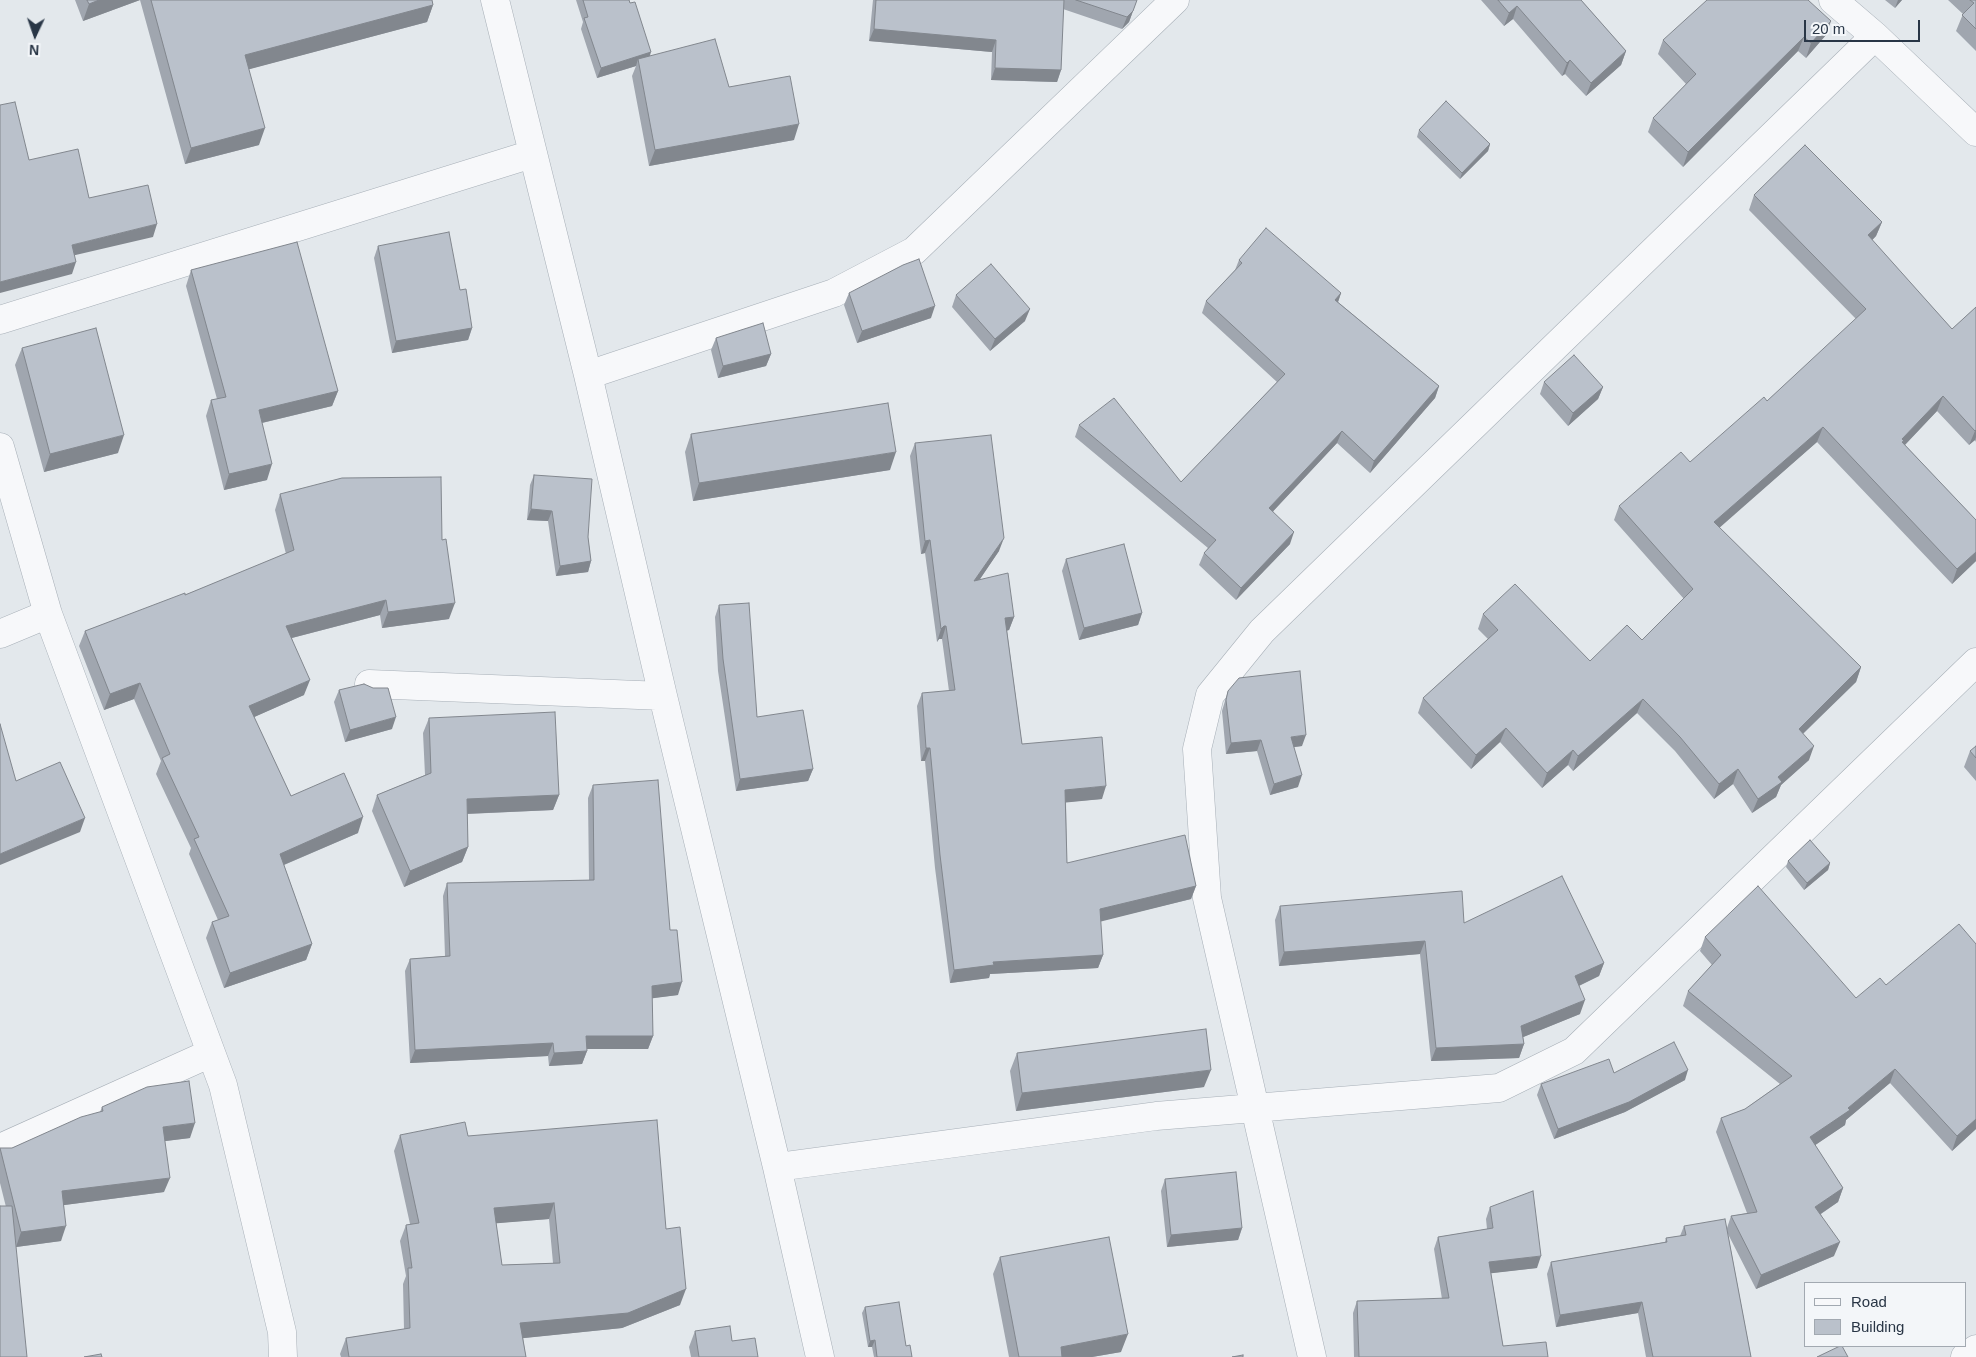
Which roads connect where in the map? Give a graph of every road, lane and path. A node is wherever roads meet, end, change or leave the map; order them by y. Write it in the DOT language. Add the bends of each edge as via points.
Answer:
graph roads {
  1 [pos="495,0"];
  2 [pos="1175,0"];
  3 [pos="1833,0"];
  4 [pos="1875,36"];
  5 [pos="1976,132"];
  6 [pos="532,154"];
  7 [pos="0,320"];
  8 [pos="588,376"];
  9 [pos="0,448"];
  10 [pos="48,614"];
  11 [pos="0,634"];
  12 [pos="1976,662"];
  13 [pos="369,684"];
  14 [pos="663,696"];
  15 [pos="211,1053"];
  16 [pos="1254,1107"];
  17 [pos="0,1148"];
  18 [pos="777,1167"];
  19 [pos="1976,1348"];
  20 [pos="283,1357"];
  21 [pos="820,1357"];
  22 [pos="1312,1357"];
  23 [pos="1965,1357"];
  1 -- 6 [label="street"];
  2 -- 8 [label="street" via="914,251 834,293"];
  3 -- 4 [label="street"];
  4 -- 5 [label="street"];
  4 -- 16 [label="street" via="1262,632 1210,696 1197,749 1207,898"];
  6 -- 7 [label="street"];
  6 -- 8 [label="street"];
  8 -- 14 [label="street"];
  9 -- 10 [label="street"];
  10 -- 11 [label="street"];
  10 -- 15 [label="street"];
  12 -- 16 [label="street" via="1574,1051 1500,1088"];
  13 -- 14 [label="street"];
  14 -- 18 [label="street"];
  15 -- 17 [label="street"];
  15 -- 20 [label="street" via="223,1085 282,1332"];
  16 -- 18 [label="street" via="1156,1116"];
  16 -- 22 [label="street"];
  18 -- 21 [label="street"];
  19 -- 23 [label="street"];
}
